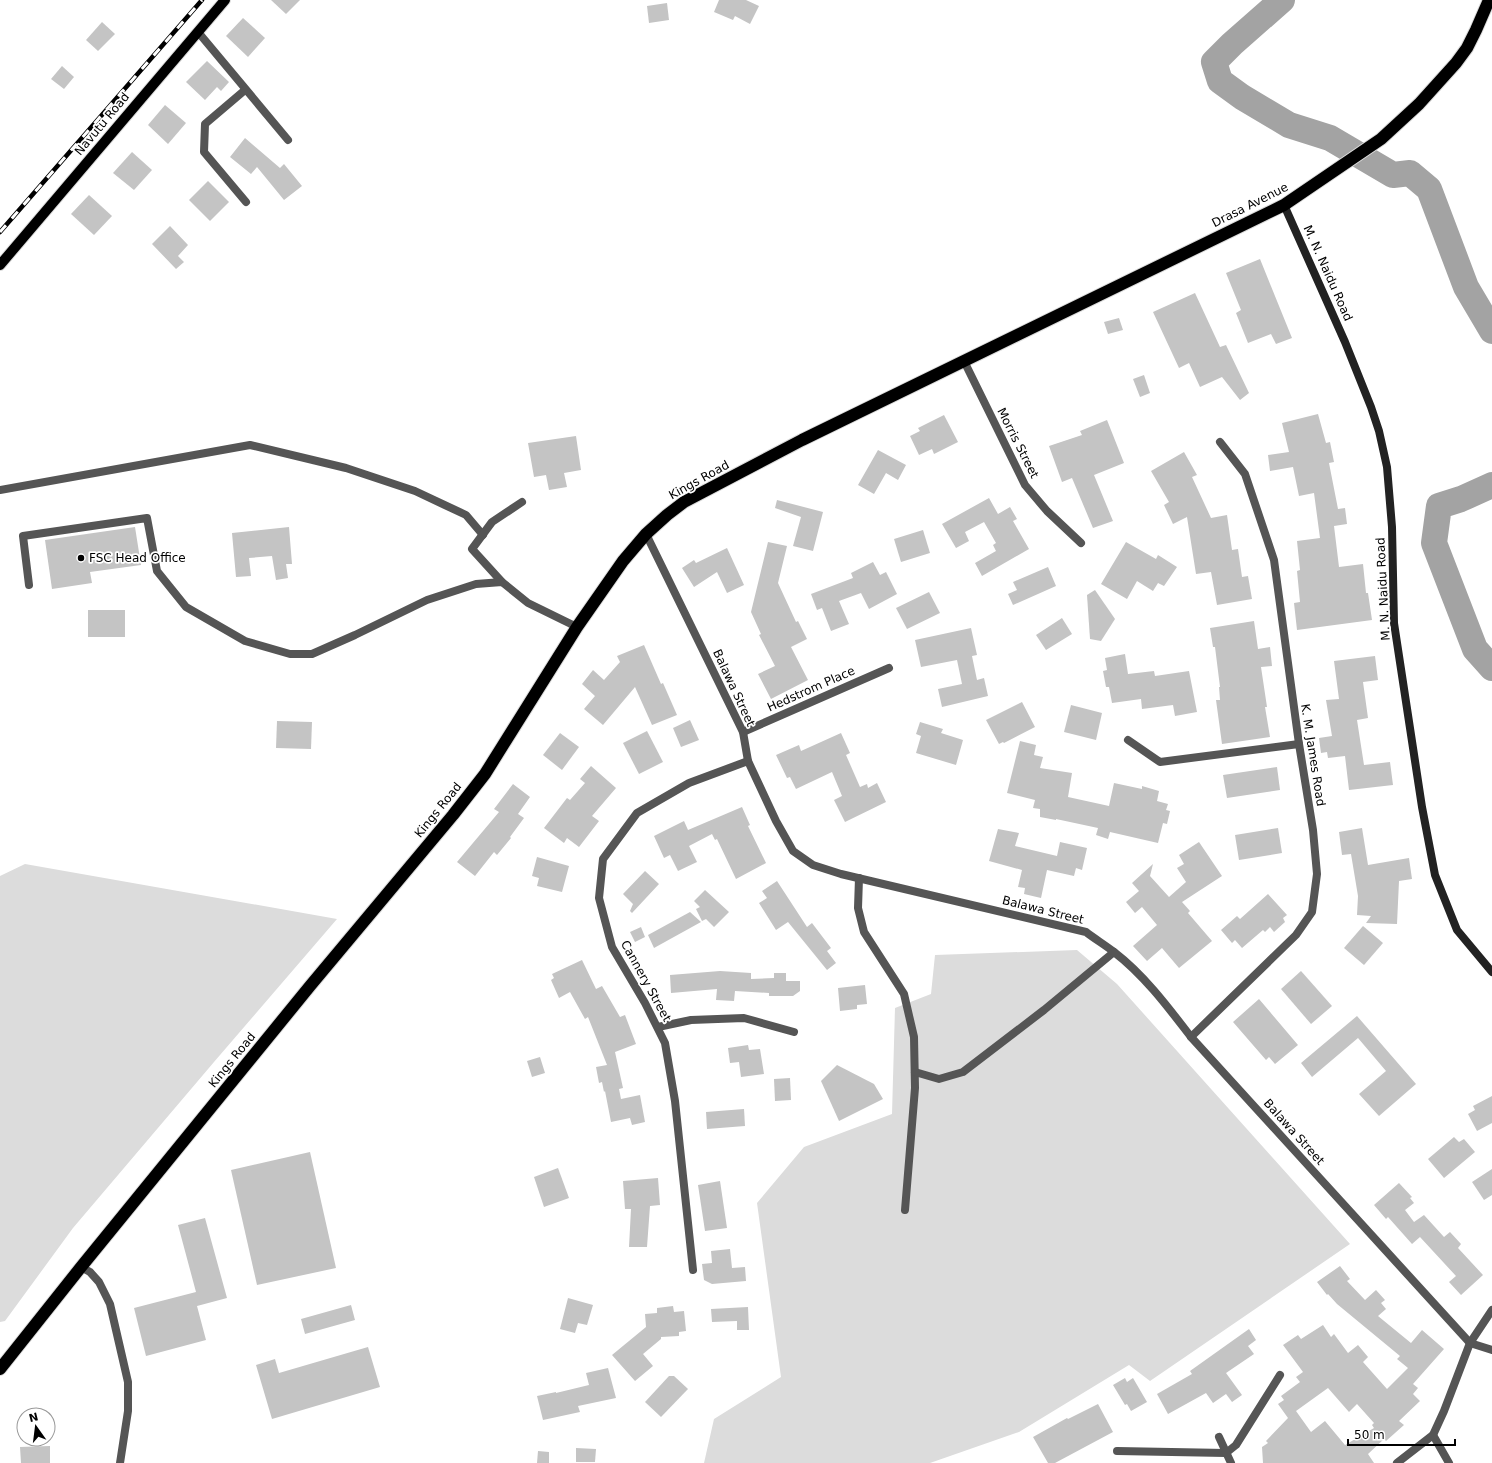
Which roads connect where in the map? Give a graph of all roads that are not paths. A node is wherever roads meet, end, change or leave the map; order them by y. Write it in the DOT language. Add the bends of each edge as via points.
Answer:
graph roads {
  1 [pos="225,0"];
  2 [pos="1489,0"];
  3 [pos="198,32"];
  4 [pos="246,90"];
  5 [pos="288,140"];
  6 [pos="246,202"];
  7 [pos="1284,204"];
  8 [pos="0,264"];
  9 [pos="964,362"];
  10 [pos="1220,442"];
  11 [pos="0,490"];
  12 [pos="522,502"];
  13 [pos="646,534"];
  14 [pos="483,535"];
  15 [pos="1082,543"];
  16 [pos="502,582"];
  17 [pos="29,585"];
  18 [pos="577,627"];
  19 [pos="889,668"];
  20 [pos="743,732"];
  21 [pos="1128,740"];
  22 [pos="1299,744"];
  23 [pos="748,761"];
  24 [pos="859,878"];
  25 [pos="1114,952"];
  26 [pos="1492,972"];
  27 [pos="658,1028"];
  28 [pos="794,1032"];
  29 [pos="1191,1037"];
  30 [pos="915,1072"];
  31 [pos="905,1210"];
  32 [pos="81,1267"];
  33 [pos="692,1270"];
  34 [pos="1492,1310"];
  35 [pos="1470,1343"];
  36 [pos="1492,1350"];
  37 [pos="0,1369"];
  38 [pos="1280,1375"];
  39 [pos="1432,1435"];
  40 [pos="1219,1437"];
  41 [pos="1117,1451"];
  42 [pos="1226,1453"];
  43 [pos="120,1463"];
  44 [pos="1231,1463"];
  45 [pos="1397,1463"];
  46 [pos="1449,1463"];
  1 -- 3 [label="main road, Navutu Road"];
  2 -- 7 [label="highway, Drasa Avenue" via="1467,48 1419,104 1381,139"];
  3 -- 4 [label="street"];
  3 -- 8 [label="main road, Navutu Road"];
  4 -- 5 [label="street"];
  4 -- 6 [label="street" via="205,124 204,152"];
  7 -- 9 [label="highway, Drasa Avenue"];
  7 -- 26 [label="main road, M. N. Naidu Road" via="1345,342 1372,407 1379,431 1387,467 1392,527 1394,623 1435,875 1457,930"];
  9 -- 13 [label="highway, Kings Road" via="802,440 684,502"];
  9 -- 15 [label="street, Morris Street" via="1025,485 1047,511"];
  10 -- 22 [label="street, K. M. James Road" via="1245,474 1274,560"];
  11 -- 14 [label="street" via="250,445 346,468 415,491 466,514"];
  12 -- 14 [label="street" via="492,522"];
  13 -- 18 [label="highway, Kings Road" via="623,561"];
  13 -- 20 [label="street, Balawa Street"];
  14 -- 16 [label="street" via="472,549"];
  16 -- 17 [label="street" via="476,584 426,600 312,654 290,654 245,641 186,607 157,570 147,518 22,536"];
  16 -- 18 [label="street" via="528,603"];
  18 -- 32 [label="highway, Kings Road" via="484,774 453,815"];
  19 -- 20 [label="street, Hedstrom Place"];
  20 -- 23 [label="street, Balawa Street"];
  21 -- 22 [label="street" via="1160,762"];
  22 -- 29 [label="street, K. M. James Road" via="1313,830 1317,874 1312,912 1296,935"];
  23 -- 24 [label="street, Balawa Street" via="793,851 813,865"];
  23 -- 27 [label="street, Cannery Street" via="689,783 637,813 603,859 599,898 612,948"];
  24 -- 25 [label="street, Balawa Street" via="1086,932"];
  24 -- 30 [label="street" via="858,908 864,932 904,994 914,1037"];
  25 -- 29 [label="street, Balawa Street" via="1137,972"];
  25 -- 30 [label="street" via="963,1072 940,1079"];
  27 -- 28 [label="street" via="691,1020 744,1018"];
  27 -- 33 [label="street, Cannery Street" via="665,1043 675,1101"];
  29 -- 35 [label="street, Balawa Street"];
  30 -- 31 [label="street"];
  32 -- 37 [label="highway, Kings Road"];
  32 -- 43 [label="street" via="99,1282 110,1304 128,1382 128,1411"];
  34 -- 35 [label="street"];
  35 -- 36 [label="street, Balawa Street"];
  35 -- 39 [label="street"];
  38 -- 42 [label="street" via="1236,1446"];
  39 -- 45 [label="street"];
  39 -- 46 [label="street"];
  40 -- 42 [label="street"];
  41 -- 42 [label="street"];
  42 -- 44 [label="street"];
}
